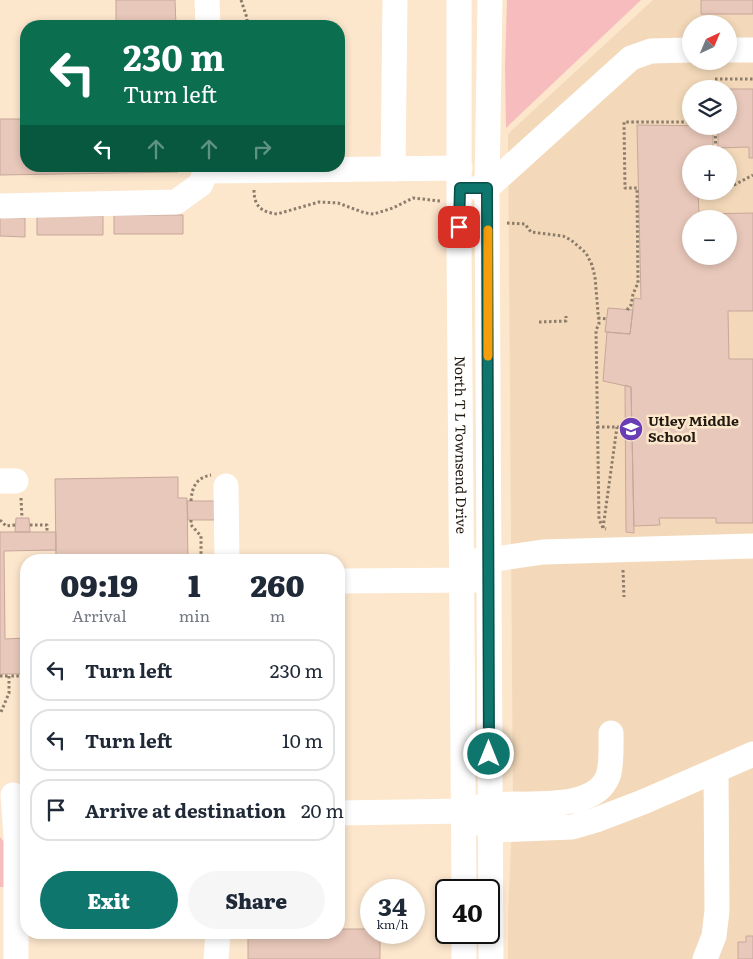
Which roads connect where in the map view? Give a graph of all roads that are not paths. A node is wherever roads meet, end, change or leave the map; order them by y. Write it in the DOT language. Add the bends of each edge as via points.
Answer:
graph roads {
  1 [pos="208,0"];
  2 [pos="395,0"];
  3 [pos="460,0"];
  4 [pos="490,0"];
  5 [pos="208,20"];
  6 [pos="682,50"];
  7 [pos="738,50"];
  8 [pos="753,50"];
  9 [pos="345,169"];
  10 [pos="393,169"];
  11 [pos="206,172"];
  12 [pos="455,186"];
  13 [pos="487,188"];
  14 [pos="0,206"];
  15 [pos="220,480"];
  16 [pos="753,546"];
  17 [pos="226,554"];
  18 [pos="461,570"];
  19 [pos="489,570"];
  20 [pos="345,580"];
  21 [pos="611,733"];
  22 [pos="753,754"];
  23 [pos="716,771"];
  24 [pos="608,776"];
  25 [pos="643,802"];
  26 [pos="490,805"];
  27 [pos="13,810"];
  28 [pos="464,811"];
  29 [pos="345,813"];
  30 [pos="491,830"];
  31 [pos="464,879"];
  32 [pos="217,939"];
  33 [pos="464,944"];
  34 [pos="16,959"];
  35 [pos="216,959"];
  36 [pos="464,959"];
  37 [pos="491,959"];
  38 [pos="705,959"];
  1 -- 5 [label="street"];
  2 -- 10 [label="street"];
  3 -- 12 [label="street, North T L Townsend Drive"];
  4 -- 13 [label="street, North T L Townsend Drive"];
  6 -- 13 [label="street" via="651,51 631,58"];
  7 -- 8 [label="street"];
  9 -- 10 [label="street"];
  10 -- 12 [label="street"];
  11 -- 14 [label="street" via="201,184 176,202"];
  12 -- 13 [label="street"];
  12 -- 18 [label="street, North T L Townsend Drive"];
  13 -- 19 [label="street, North T L Townsend Drive"];
  15 -- 17 [label="street"];
  16 -- 19 [label="street" via="543,552"];
  18 -- 19 [label="street"];
  18 -- 20 [label="street"];
  18 -- 28 [label="street, North T L Townsend Drive"];
  19 -- 26 [label="street, North T L Townsend Drive"];
  21 -- 24 [label="street"];
  22 -- 23 [label="street"];
  23 -- 25 [label="street"];
  23 -- 38 [label="street" via="717,910 714,936"];
  24 -- 25 [label="street" via="622,795"];
  24 -- 26 [label="street" via="600,787 575,800"];
  25 -- 30 [label="street" via="572,827"];
  26 -- 28 [label="street"];
  26 -- 30 [label="street, North T L Townsend Drive"];
  27 -- 34 [label="street"];
  28 -- 29 [label="street"];
  28 -- 30 [label="street"];
  28 -- 31 [label="street, North T L Townsend Drive"];
  30 -- 37 [label="street, North T L Townsend Drive"];
  32 -- 35 [label="street"];
  33 -- 36 [label="street"];
}
